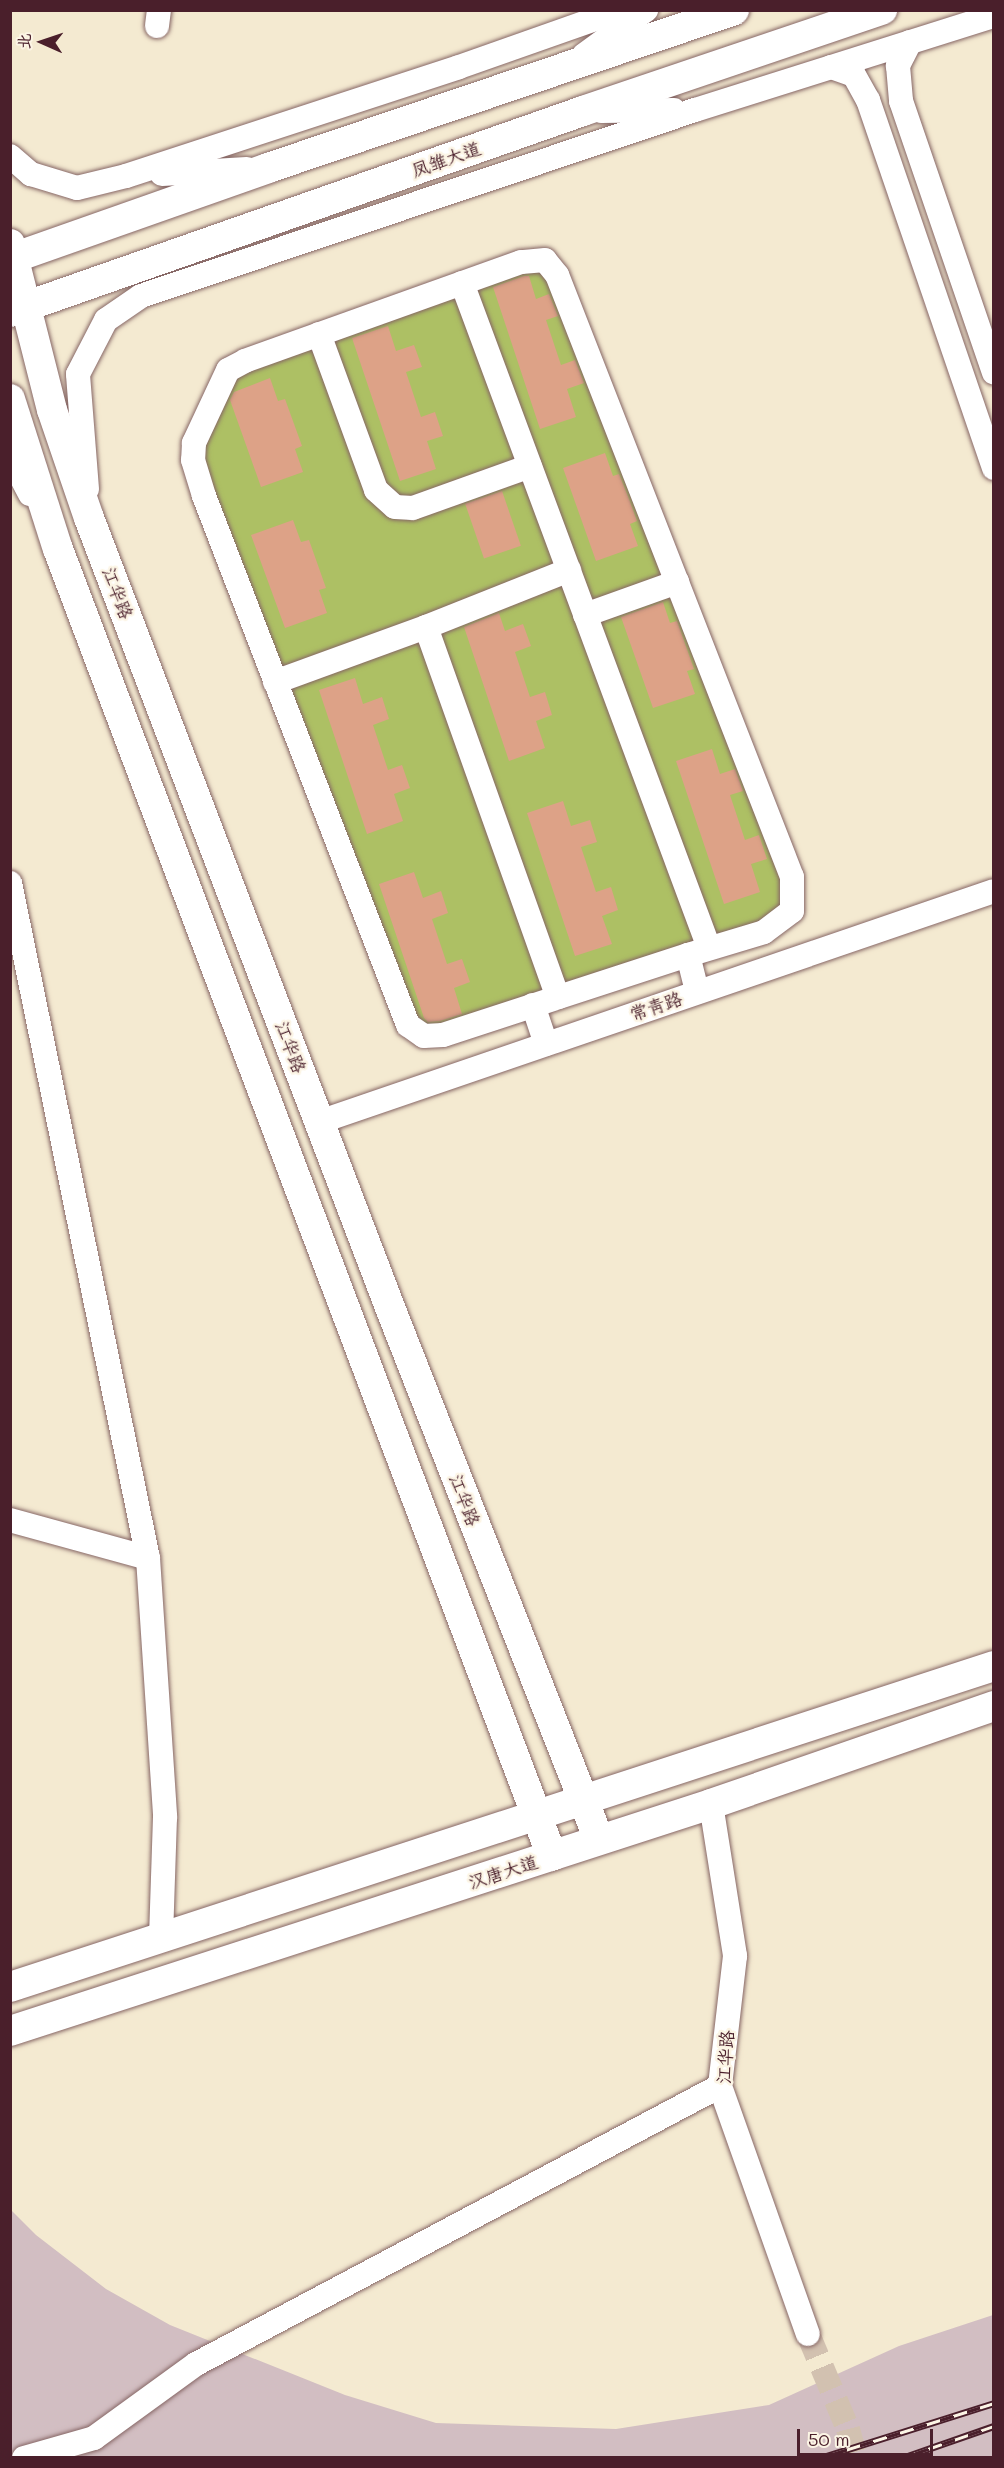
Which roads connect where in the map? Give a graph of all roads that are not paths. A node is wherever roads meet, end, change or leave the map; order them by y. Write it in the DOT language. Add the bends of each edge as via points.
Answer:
graph roads {
  1 [pos="621,10"];
  2 [pos="646,10"];
  3 [pos="734,10"];
  4 [pos="882,10"];
  5 [pos="993,16"];
  6 [pos="910,42"];
  7 [pos="831,67"];
  8 [pos="566,68"];
  9 [pos="695,110"];
  10 [pos="583,111"];
  11 [pos="10,156"];
  12 [pos="268,168"];
  13 [pos="126,176"];
  14 [pos="12,254"];
  15 [pos="149,264"];
  16 [pos="219,270"];
  17 [pos="462,283"];
  18 [pos="18,309"];
  19 [pos="319,334"];
  20 [pos="988,337"];
  21 [pos="993,373"];
  22 [pos="10,399"];
  23 [pos="10,456"];
  24 [pos="530,466"];
  25 [pos="993,468"];
  26 [pos="89,518"];
  27 [pos="58,549"];
  28 [pos="569,570"];
  29 [pos="677,582"];
  30 [pos="585,615"];
  31 [pos="426,627"];
  32 [pos="275,682"];
  33 [pos="10,883"];
  34 [pos="993,891"];
  35 [pos="699,951"];
  36 [pos="697,992"];
  37 [pos="558,997"];
  38 [pos="533,1005"];
  39 [pos="546,1044"];
  40 [pos="320,1122"];
  41 [pos="10,1520"];
  42 [pos="148,1558"];
  43 [pos="993,1666"];
  44 [pos="993,1706"];
  45 [pos="585,1801"];
  46 [pos="711,1804"];
  47 [pos="537,1816"];
  48 [pos="599,1840"];
  49 [pos="552,1856"];
  50 [pos="161,1939"];
  51 [pos="10,1988"];
  52 [pos="10,2031"];
  53 [pos="720,2086"];
  54 [pos="808,2334"];
  55 [pos="24,2457"];
  1 -- 13 [label="street"];
  2 -- 8 [label="street"];
  3 -- 8 [label="main road"];
  4 -- 10 [label="main road, 凤雏大道"];
  5 -- 6 [label="street"];
  6 -- 7 [label="street"];
  6 -- 20 [label="street" via="898,66 901,101"];
  7 -- 9 [label="street"];
  7 -- 25 [label="street" via="854,75 868,100"];
  8 -- 12 [label="main road"];
  9 -- 10 [label="street"];
  9 -- 16 [label="street"];
  10 -- 15 [label="main road, 凤雏大道"];
  11 -- 13 [label="street" via="31,174 77,188"];
  12 -- 13 [label="street"];
  12 -- 14 [label="main road"];
  14 -- 18 [label="main road, 江华路"];
  15 -- 16 [label="street"];
  15 -- 18 [label="main road, 凤雏大道"];
  16 -- 26 [label="street" via="141,296 106,320 78,374"];
  17 -- 19 [label="street"];
  17 -- 24 [label="street"];
  17 -- 29 [label="street" via="520,262 545,260 557,275"];
  18 -- 26 [label="main road, 江华路"];
  19 -- 24 [label="street" via="376,490 395,507 413,508"];
  19 -- 32 [label="street" via="228,370 194,443 193,460 204,496"];
  20 -- 21 [label="street"];
  22 -- 27 [label="main road"];
  23 -- 27 [label="street"];
  24 -- 28 [label="street"];
  26 -- 40 [label="main road, 江华路"];
  27 -- 47 [label="main road"];
  28 -- 30 [label="street"];
  28 -- 31 [label="street"];
  29 -- 30 [label="street"];
  29 -- 35 [label="street" via="792,877 792,911 764,932"];
  30 -- 35 [label="street"];
  31 -- 32 [label="street"];
  31 -- 37 [label="street"];
  32 -- 38 [label="street" via="408,1025 424,1036 443,1035"];
  33 -- 42 [label="street"];
  34 -- 36 [label="street, 常青路"];
  35 -- 36 [label="street"];
  35 -- 37 [label="street"];
  36 -- 39 [label="street, 常青路"];
  37 -- 38 [label="street"];
  38 -- 39 [label="street"];
  39 -- 40 [label="street, 常青路"];
  40 -- 45 [label="main road, 江华路"];
  41 -- 42 [label="street"];
  42 -- 50 [label="street" via="165,1817"];
  43 -- 45 [label="main road"];
  44 -- 46 [label="main road, 汉唐大道"];
  45 -- 47 [label="main road"];
  45 -- 48 [label="main road, 江华路"];
  46 -- 48 [label="main road, 汉唐大道"];
  46 -- 53 [label="street, 江华路" via="735,1956"];
  47 -- 49 [label="main road"];
  47 -- 50 [label="main road"];
  48 -- 49 [label="main road, 汉唐大道"];
  49 -- 52 [label="main road, 汉唐大道"];
  50 -- 51 [label="main road"];
  53 -- 54 [label="street, 江华路"];
  53 -- 55 [label="street" via="196,2364 94,2438"];
}
